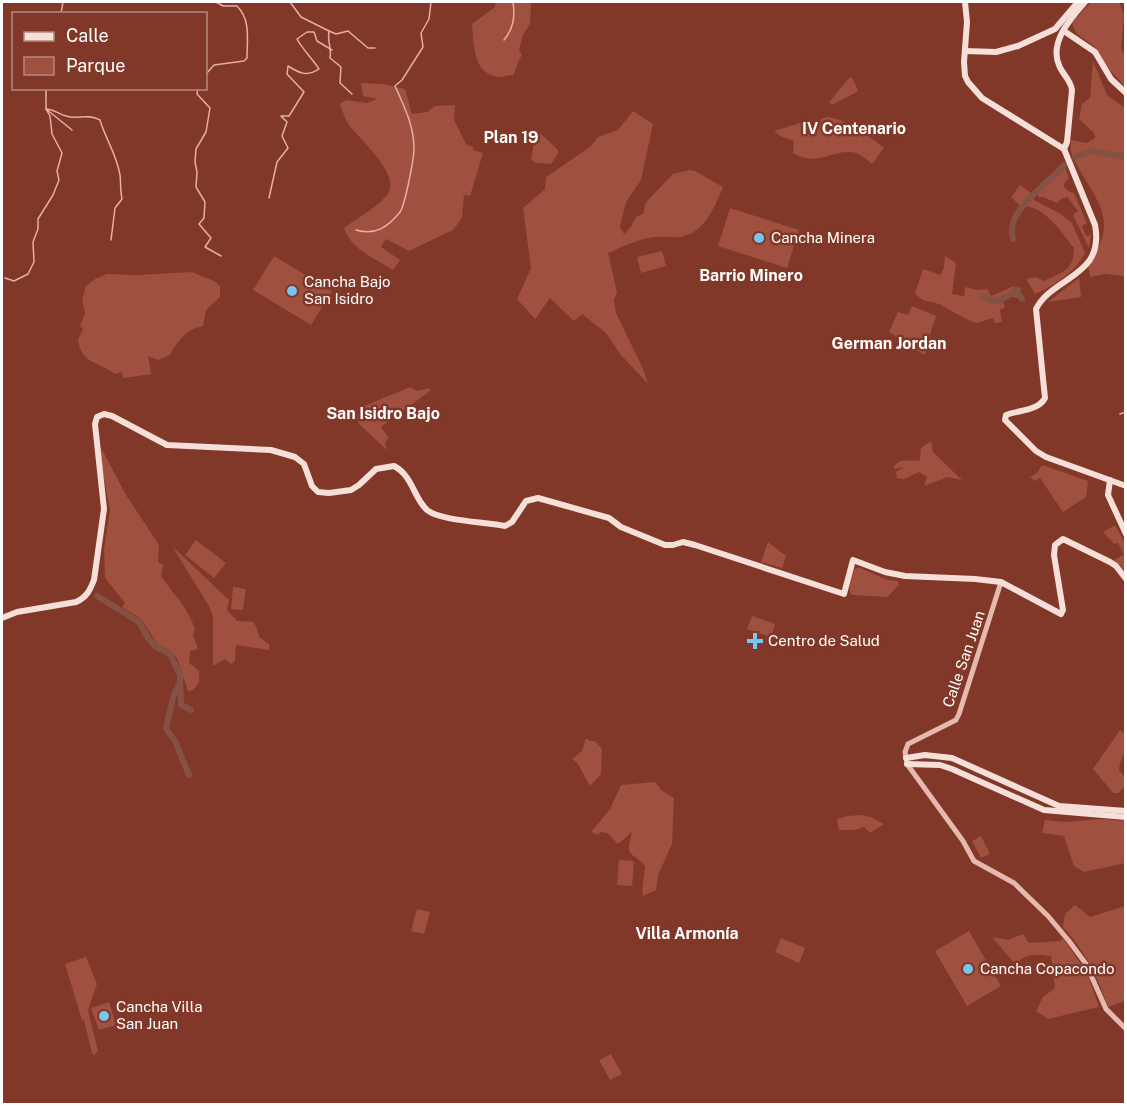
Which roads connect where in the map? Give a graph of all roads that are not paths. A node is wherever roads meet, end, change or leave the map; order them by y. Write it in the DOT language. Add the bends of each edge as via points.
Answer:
graph roads {
  1 [pos="965,2"];
  2 [pos="1078,2"];
  3 [pos="1085,2"];
  4 [pos="1068,18"];
  5 [pos="1061,30"];
  6 [pos="965,51"];
  7 [pos="1125,93"];
  8 [pos="1064,148"];
  9 [pos="1110,480"];
  10 [pos="1125,486"];
  11 [pos="1125,534"];
  12 [pos="1125,579"];
  13 [pos="1001,582"];
  14 [pos="2,618"];
  15 [pos="906,758"];
  16 [pos="1125,810"];
  17 [pos="1125,817"];
  18 [pos="1125,1029"];
  1 -- 6 [label="main road"];
  2 -- 4 [label="main road"];
  3 -- 4 [label="main road"];
  4 -- 5 [label="main road"];
  5 -- 6 [label="main road" via="1005,51"];
  5 -- 7 [label="main road" via="1095,52 1110,79"];
  5 -- 8 [label="main road" via="1058,64 1072,90"];
  6 -- 8 [label="main road" via="965,76 977,93"];
  8 -- 9 [label="main road" via="1095,225 1095,248 1082,270 1035,309 1043,403 1006,416 1005,420 1046,458"];
  9 -- 10 [label="main road"];
  9 -- 11 [label="main road" via="1108,495"];
  12 -- 13 [label="main road" via="1110,562 1063,539 1055,545 1054,555 1061,614"];
  13 -- 14 [label="main road" via="905,576 853,560 844,594 695,544 665,545 609,518 538,498 526,501 505,526 432,513 406,475 394,466 376,469 351,490 318,492 304,464 296,457 271,450 166,445 104,414 95,419 104,508 90,590 76,602"];
  13 -- 15 [label="street, Calle San Juan" via="956,720 908,744"];
  15 -- 16 [label="main road" via="952,758 1059,806"];
  15 -- 17 [label="main road" via="952,769 1044,810"];
  15 -- 18 [label="street" via="974,861 1014,884 1069,940 1086,964 1106,1009"];
}
